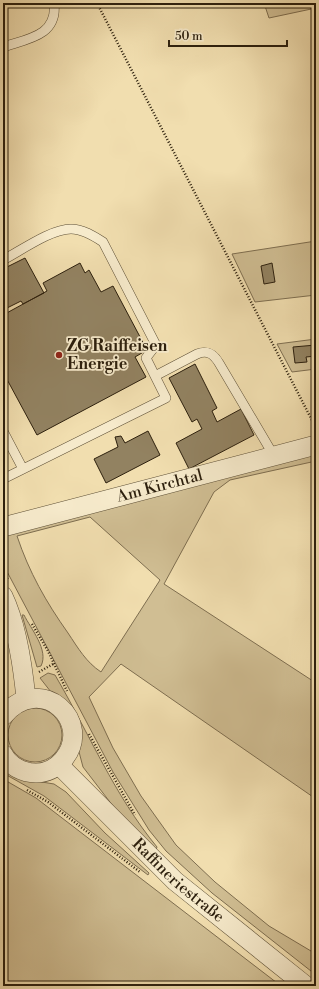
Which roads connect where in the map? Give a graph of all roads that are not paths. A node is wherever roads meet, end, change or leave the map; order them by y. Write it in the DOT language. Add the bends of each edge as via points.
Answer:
graph roads {
  1 [pos="54,3"];
  2 [pos="3,47"];
  3 [pos="3,260"];
  4 [pos="155,376"];
  5 [pos="3,431"];
  6 [pos="316,445"];
  7 [pos="274,456"];
  8 [pos="23,469"];
  9 [pos="3,479"];
  10 [pos="3,526"];
  11 [pos="7,590"];
  12 [pos="26,699"];
  13 [pos="3,716"];
  14 [pos="3,754"];
  15 [pos="59,765"];
  16 [pos="306,986"];
  1 -- 2 [label="lane" via="52,22 42,34"];
  3 -- 4 [label="lane" via="57,231 72,229 90,234 103,242 156,345 146,358"];
  4 -- 7 [label="lane" via="197,354 210,353 219,363"];
  4 -- 8 [label="lane" via="166,398"];
  5 -- 8 [label="lane"];
  6 -- 7 [label="street, Am Kirchtal"];
  7 -- 10 [label="street, Am Kirchtal"];
  8 -- 9 [label="lane"];
  11 -- 12 [label="street"];
  12 -- 13 [label="street" via="12,706"];
  12 -- 15 [label="street" via="51,701 69,718 73,731 72,743"];
  14 -- 15 [label="street" via="12,765 23,771 36,773 48,771"];
  15 -- 16 [label="street, Raffineriestraße" via="175,882"];
}
